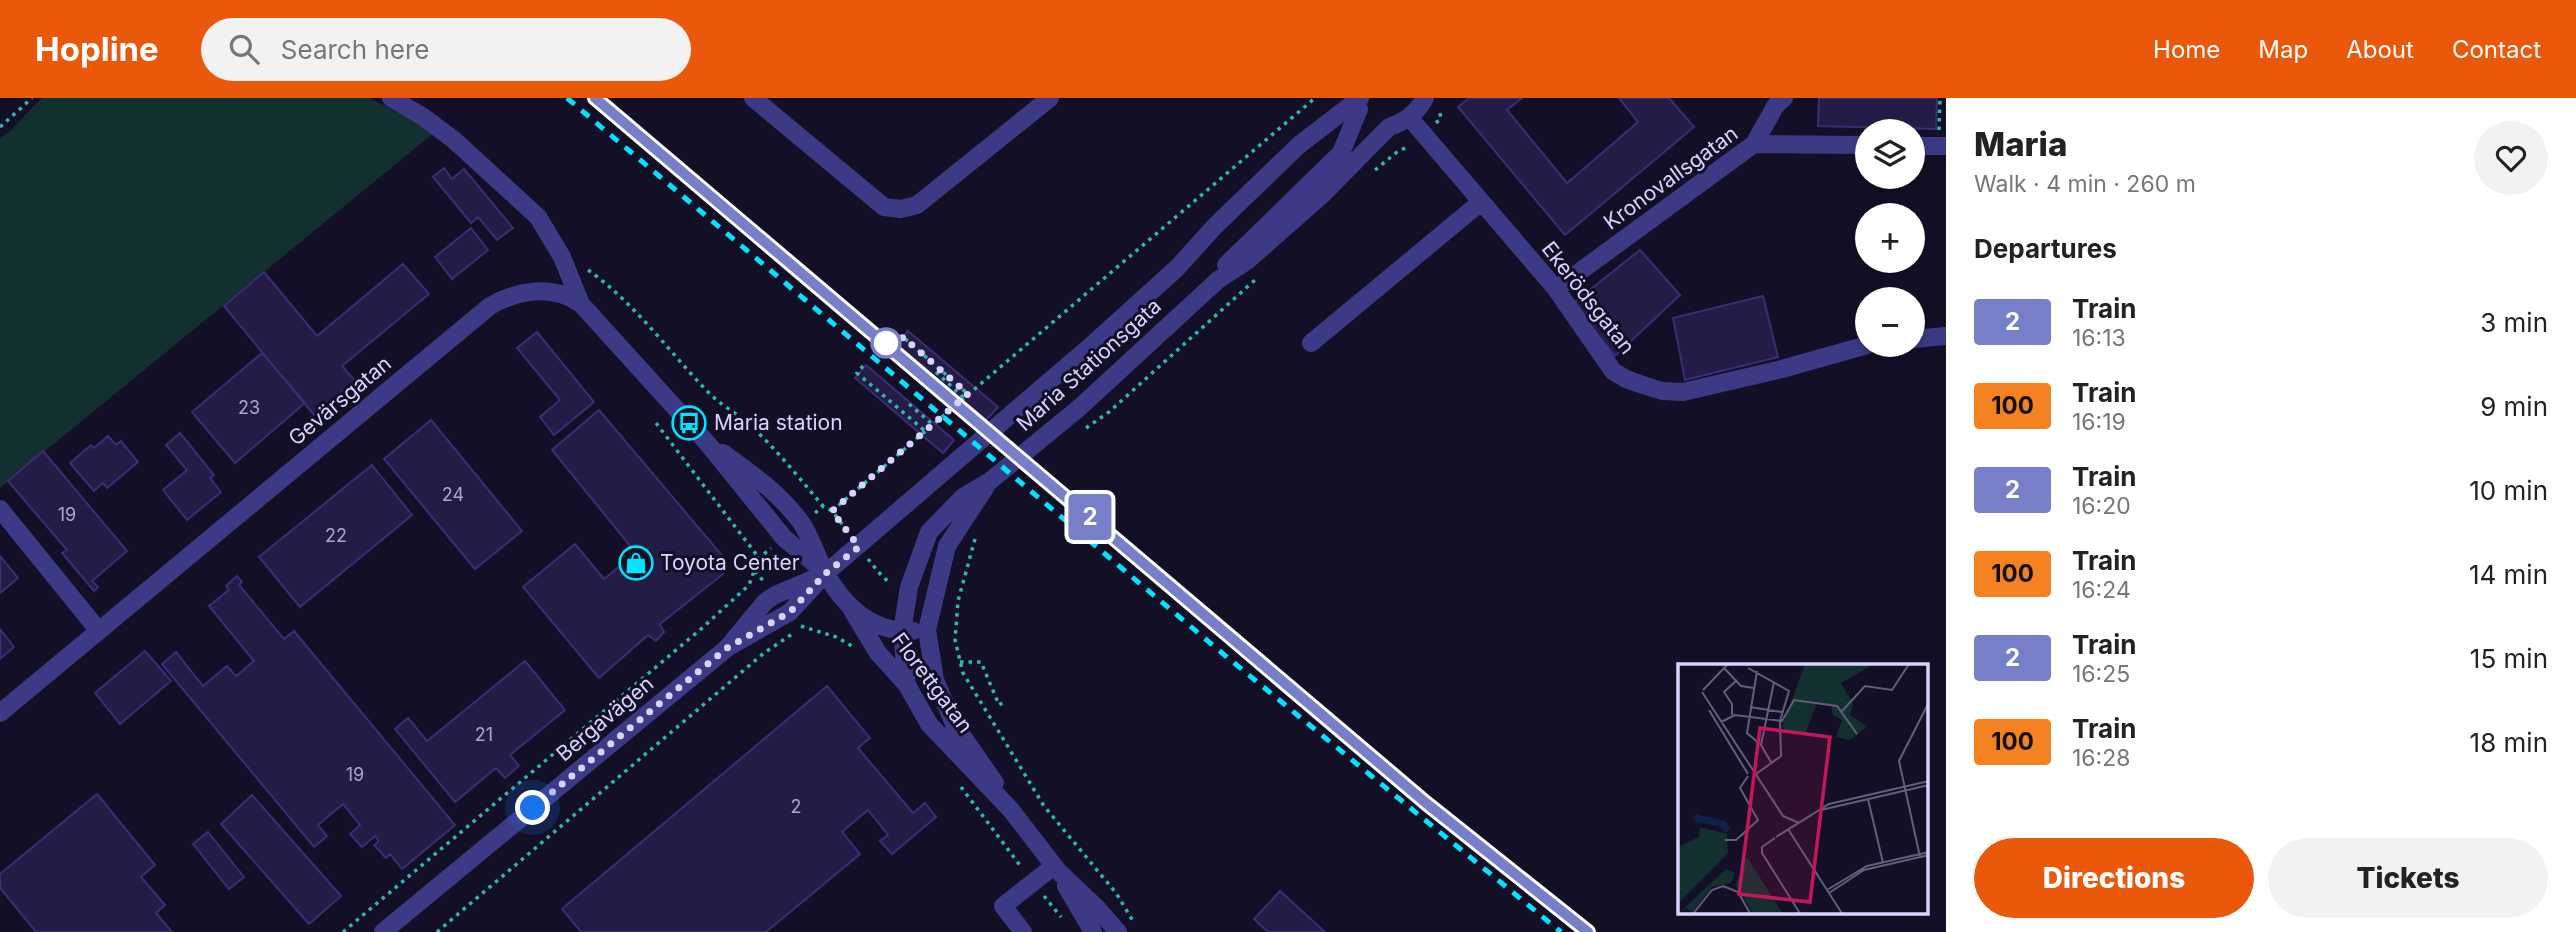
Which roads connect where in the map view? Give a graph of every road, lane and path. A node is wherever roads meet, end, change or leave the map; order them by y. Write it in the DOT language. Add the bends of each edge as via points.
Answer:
graph roads {
  1 [pos="32,98"];
  2 [pos="391,98"];
  3 [pos="753,98"];
  4 [pos="1050,98"];
  5 [pos="1315,98"];
  6 [pos="1784,98"];
  7 [pos="1940,98"];
  8 [pos="1434,99"];
  9 [pos="1357,102"];
  10 [pos="1409,117"];
  11 [pos="0,127"];
  12 [pos="1389,127"];
  13 [pos="1423,134"];
  14 [pos="1754,144"];
  15 [pos="1855,145"];
  16 [pos="1942,146"];
  17 [pos="1371,173"];
  18 [pos="1481,202"];
  19 [pos="562,257"];
  20 [pos="1261,275"];
  21 [pos="1218,280"];
  22 [pos="1556,289"];
  23 [pos="581,304"];
  24 [pos="1946,336"];
  25 [pos="1925,338"];
  26 [pos="900,341"];
  27 [pos="1311,343"];
  28 [pos="1855,348"];
  29 [pos="863,366"];
  30 [pos="936,372"];
  31 [pos="966,396"];
  32 [pos="909,404"];
  33 [pos="656,423"];
  34 [pos="932,424"];
  35 [pos="925,431"];
  36 [pos="1079,433"];
  37 [pos="990,481"];
  38 [pos="823,506"];
  39 [pos="0,509"];
  40 [pos="978,532"];
  41 [pos="859,547"];
  42 [pos="759,558"];
  43 [pos="826,573"];
  44 [pos="749,586"];
  45 [pos="909,587"];
  46 [pos="852,610"];
  47 [pos="801,627"];
  48 [pos="927,630"];
  49 [pos="99,631"];
  50 [pos="902,632"];
  51 [pos="960,662"];
  52 [pos="935,680"];
  53 [pos="907,685"];
  54 [pos="1004,702"];
  55 [pos="0,713"];
  56 [pos="1010,810"];
  57 [pos="1056,868"];
  58 [pos="1126,931"];
  59 [pos="343,932"];
  60 [pos="383,932"];
  61 [pos="437,932"];
  62 [pos="1023,932"];
  63 [pos="1093,932"];
  1 -- 11 [label="path"];
  2 -- 19 [label="street" via="473,157 537,217"];
  3 -- 4 [label="street" via="884,206 901,209 917,205"];
  5 -- 31 [label="path"];
  6 -- 14 [label="street"];
  7 -- 16 [label="path"];
  8 -- 10 [label="street, Maria Stationsgata"];
  8 -- 13 [label="path" via="1441,118"];
  9 -- 12 [label="street" via="1367,119"];
  9 -- 21 [label="street, Maria Stationsgata" via="1341,153 1227,264"];
  9 -- 41 [label="street, Bergavägen" via="1299,145 1104,335"];
  10 -- 12 [label="street, Maria Stationsgata"];
  10 -- 13 [label="street, Ekerödsgatan"];
  12 -- 21 [label="street, Maria Stationsgata" via="1323,194 1247,261"];
  13 -- 17 [label="path"];
  13 -- 18 [label="street, Ekerödsgatan"];
  14 -- 15 [label="street, Kronovallsgatan"];
  14 -- 22 [label="street, Kronovallsgatan"];
  18 -- 22 [label="street, Ekerödsgatan"];
  18 -- 27 [label="street"];
  19 -- 23 [label="street"];
  19 -- 38 [label="path" via="575,260 608,284 727,410 766,441"];
  20 -- 36 [label="path" via="1109,412"];
  21 -- 37 [label="street, Maria Stationsgata" via="1079,408"];
  22 -- 28 [label="street, Ekerödsgatan" via="1613,370 1662,391 1683,392"];
  23 -- 43 [label="street, Gevärsgatan" via="708,444 751,472 781,499 802,523"];
  23 -- 49 [label="street, Gevärsgatan" via="561,294 536,291 490,306"];
  24 -- 25 [label="street"];
  26 -- 31 [label="path" via="903,337"];
  29 -- 35 [label="path" via="857,373"];
  30 -- 31 [label="path"];
  31 -- 34 [label="path"];
  32 -- 34 [label="path"];
  33 -- 42 [label="path"];
  34 -- 35 [label="path"];
  35 -- 41 [label="path" via="832,511"];
  37 -- 45 [label="street, Maria Stationsgata" via="963,497 929,532"];
  37 -- 48 [label="street, Maria Stationsgata" via="947,546"];
  39 -- 49 [label="street"];
  40 -- 51 [label="path" via="958,601 955,640"];
  41 -- 43 [label="street, Bergavägen"];
  41 -- 45 [label="path" via="892,584"];
  43 -- 46 [label="street, Gevärsgatan"];
  43 -- 60 [label="street, Bergavägen" via="790,612 727,648"];
  44 -- 59 [label="path"];
  45 -- 50 [label="street, Maria Stationsgata"];
  46 -- 50 [label="street, Gevärsgatan" via="869,622"];
  46 -- 53 [label="street, Florettgatan" via="878,653"];
  47 -- 61 [label="path" via="764,653"];
  48 -- 50 [label="street, Gevärsgatan"];
  48 -- 52 [label="street, Maria Stationsgata"];
  49 -- 55 [label="street, Gevärsgatan"];
  50 -- 53 [label="street, Maria Stationsgata"];
  51 -- 54 [label="path" via="981,662 999,705"];
  51 -- 58 [label="path" via="962,673 1044,806 1133,917"];
  52 -- 56 [label="street, Florettgatan" via="954,724"];
  53 -- 56 [label="street, Florettgatan" via="929,724"];
  56 -- 57 [label="street, Florettgatan"];
  57 -- 58 [label="street, Florettgatan"];
  57 -- 62 [label="street" via="1003,906"];
  57 -- 63 [label="street, Florettgatan"];
}
